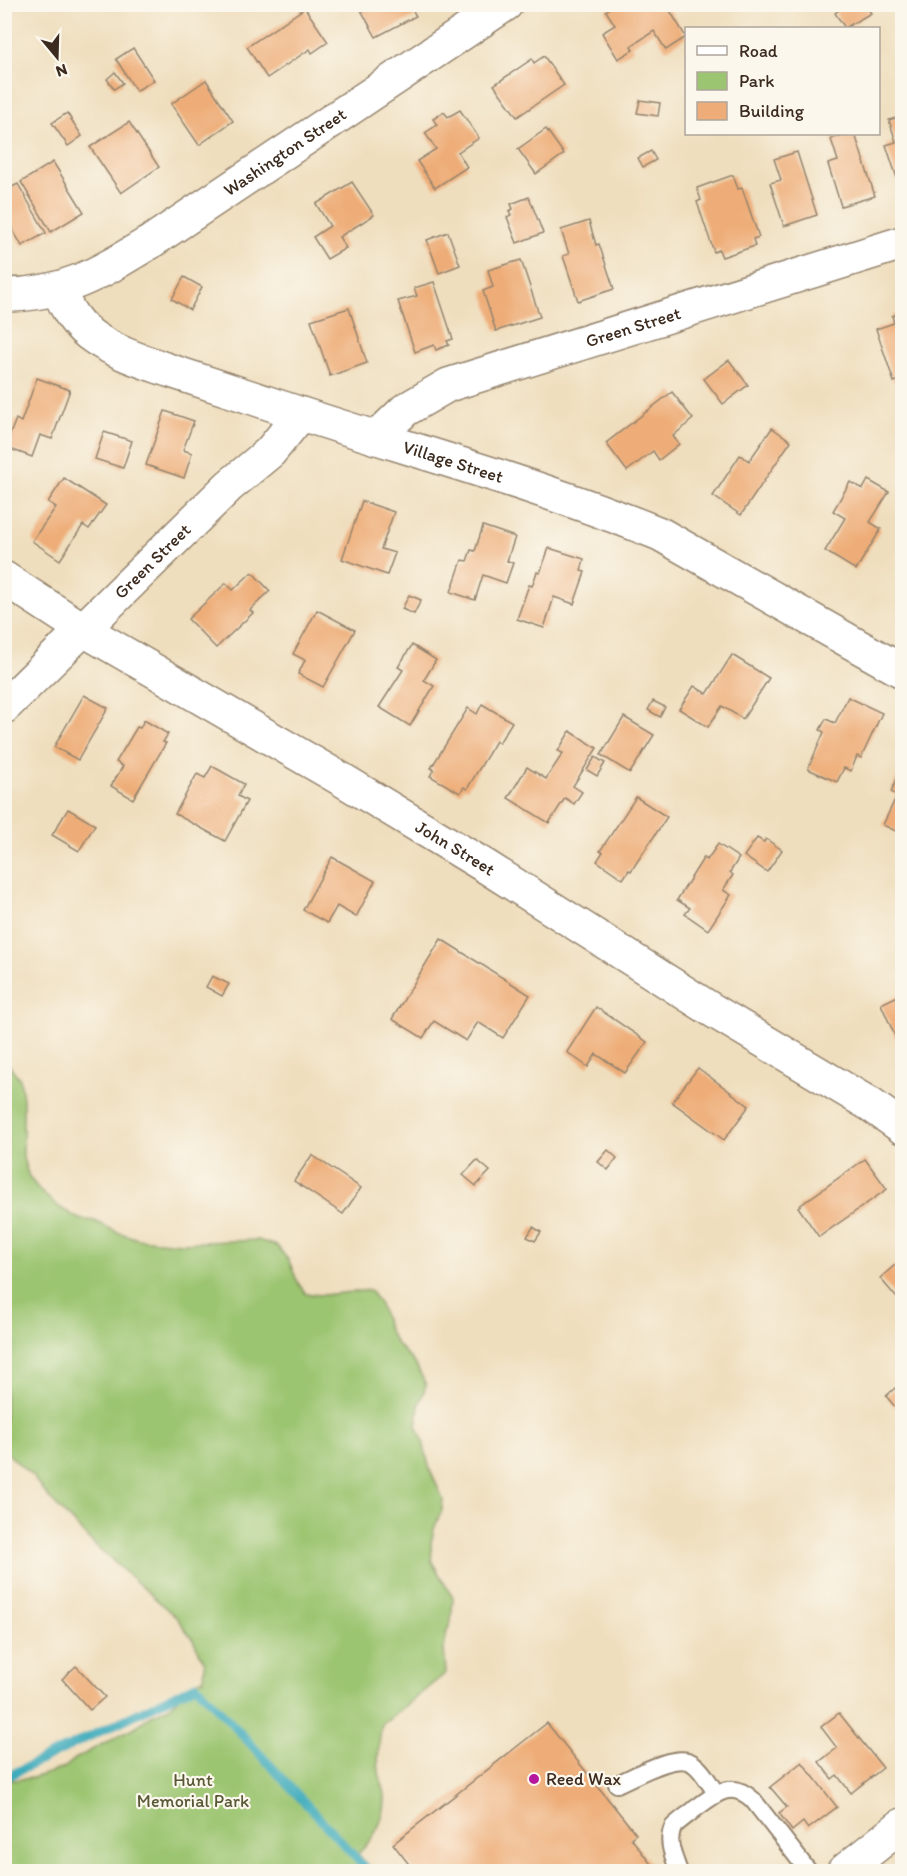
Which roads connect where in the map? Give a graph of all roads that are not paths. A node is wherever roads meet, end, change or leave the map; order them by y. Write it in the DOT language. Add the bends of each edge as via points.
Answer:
graph roads {
  1 [pos="506,4"];
  2 [pos="903,243"];
  3 [pos="58,289"];
  4 [pos="4,295"];
  5 [pos="301,414"];
  6 [pos="376,438"];
  7 [pos="4,578"];
  8 [pos="84,630"];
  9 [pos="903,671"];
  10 [pos="4,707"];
  11 [pos="903,1127"];
  12 [pos="617,1784"];
  13 [pos="716,1793"];
  14 [pos="903,1825"];
  15 [pos="679,1872"];
  16 [pos="808,1872"];
  17 [pos="843,1872"];
  1 -- 3 [label="street, Washington Street" via="152,241 102,271"];
  2 -- 6 [label="street, Green Street" via="448,385 405,410"];
  3 -- 4 [label="street"];
  3 -- 5 [label="street, Village Street" via="77,324 127,356"];
  5 -- 6 [label="street, Village Street"];
  5 -- 8 [label="street, Green Street" via="270,452 229,486"];
  6 -- 9 [label="street, Village Street" via="660,534"];
  7 -- 8 [label="street, John Street"];
  8 -- 10 [label="street, Green Street"];
  8 -- 11 [label="street, John Street" via="476,860"];
  12 -- 13 [label="lane" via="670,1761 686,1760 696,1765"];
  13 -- 15 [label="lane" via="672,1831 670,1844"];
  13 -- 16 [label="lane" via="734,1790 749,1797"];
  14 -- 17 [label="street"];
}
